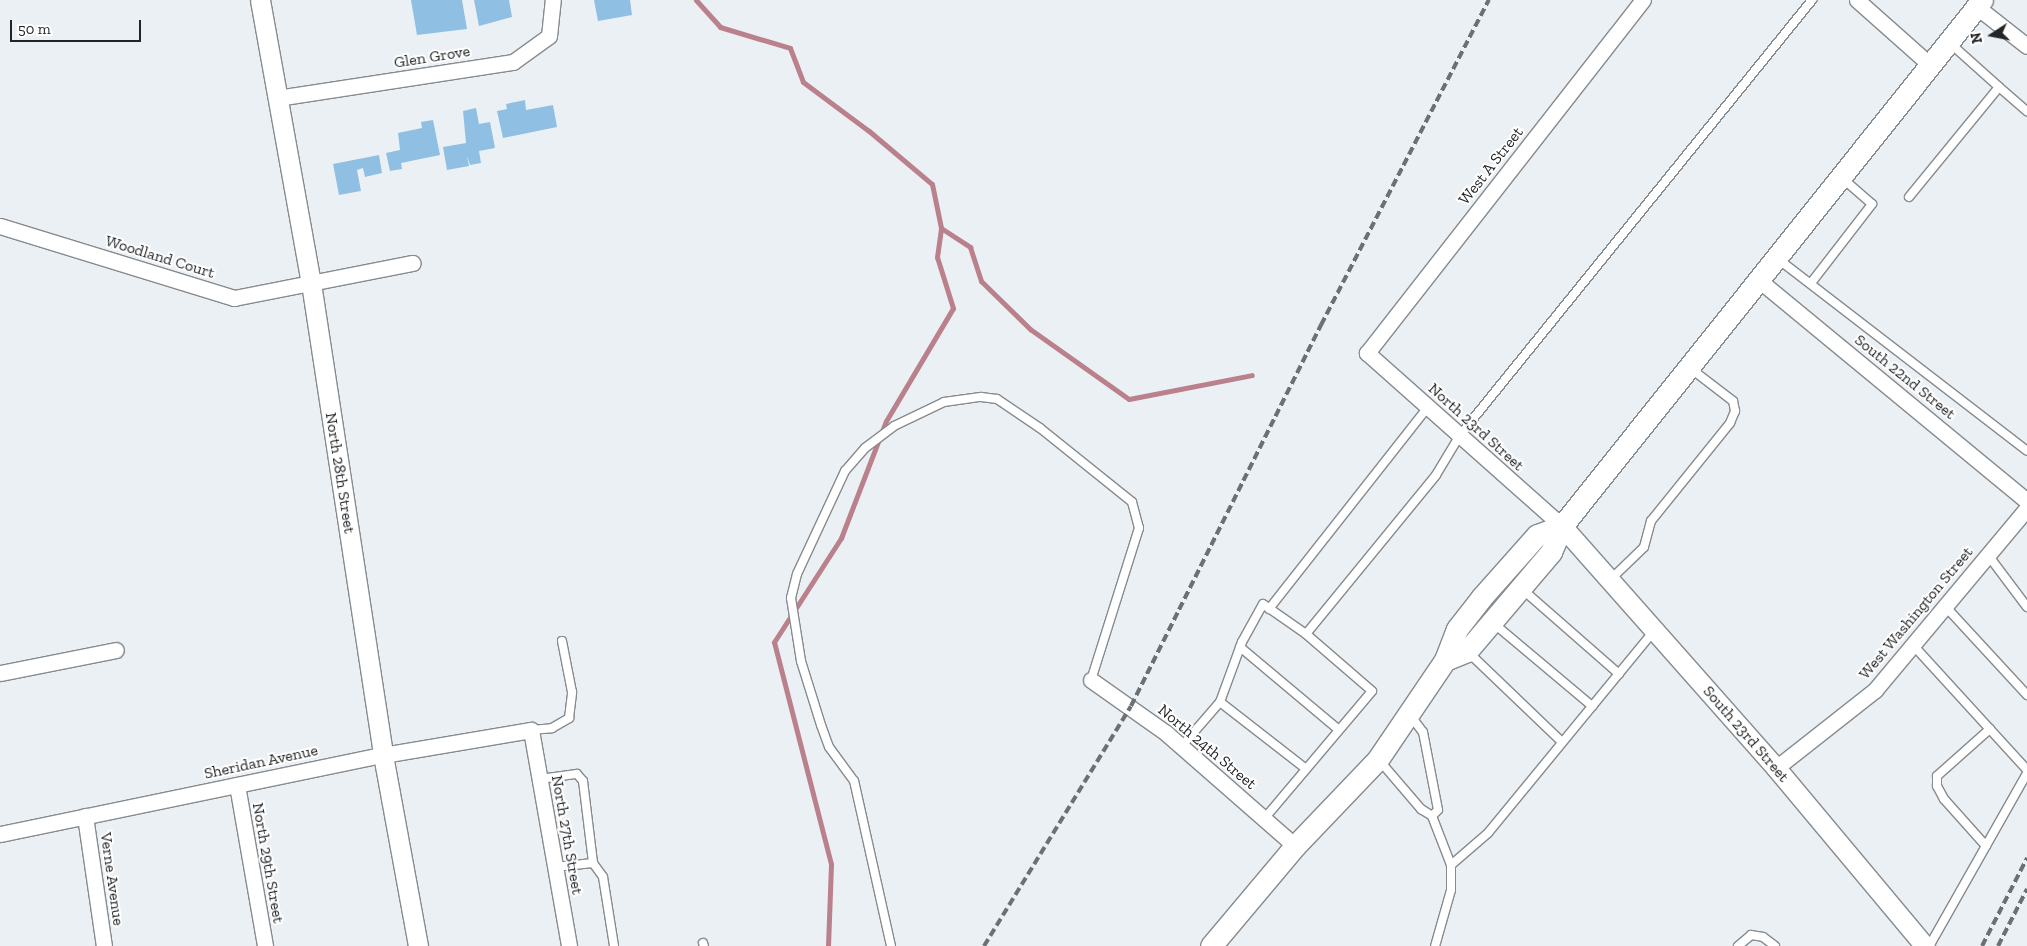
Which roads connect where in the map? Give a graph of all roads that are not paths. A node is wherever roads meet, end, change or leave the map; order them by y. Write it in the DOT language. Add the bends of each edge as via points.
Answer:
graph roads {
  1 [pos="260,0"];
  2 [pos="553,0"];
  3 [pos="1643,0"];
  4 [pos="1812,0"];
  5 [pos="1858,0"];
  6 [pos="1979,3"];
  7 [pos="1948,42"];
  8 [pos="2027,46"];
  9 [pos="1929,64"];
  10 [pos="1999,87"];
  11 [pos="277,98"];
  12 [pos="2027,111"];
  13 [pos="1842,178"];
  14 [pos="1910,197"];
  15 [pos="0,226"];
  16 [pos="1778,258"];
  17 [pos="413,263"];
  18 [pos="1760,281"];
  19 [pos="311,283"];
  20 [pos="1811,283"];
  21 [pos="1367,353"];
  22 [pos="1690,368"];
  23 [pos="1428,408"];
  24 [pos="1460,435"];
  25 [pos="2027,451"];
  26 [pos="2027,500"];
  27 [pos="2027,508"];
  28 [pos="1562,526"];
  29 [pos="1988,555"];
  30 [pos="1610,580"];
  31 [pos="1520,587"];
  32 [pos="1945,606"];
  33 [pos="2027,607"];
  34 [pos="1270,609"];
  35 [pos="1492,622"];
  36 [pos="1654,630"];
  37 [pos="1306,634"];
  38 [pos="562,641"];
  39 [pos="1913,645"];
  40 [pos="1240,647"];
  41 [pos="116,650"];
  42 [pos="1467,650"];
  43 [pos="1445,660"];
  44 [pos="0,673"];
  45 [pos="1619,674"];
  46 [pos="1091,680"];
  47 [pos="2027,695"];
  48 [pos="1220,702"];
  49 [pos="1592,706"];
  50 [pos="1409,713"];
  51 [pos="1990,729"];
  52 [pos="530,730"];
  53 [pos="1339,730"];
  54 [pos="1562,742"];
  55 [pos="1182,747"];
  56 [pos="383,755"];
  57 [pos="1378,759"];
  58 [pos="1776,768"];
  59 [pos="1306,769"];
  60 [pos="2027,772"];
  61 [pos="540,779"];
  62 [pos="237,785"];
  63 [pos="85,816"];
  64 [pos="1432,816"];
  65 [pos="1264,819"];
  66 [pos="0,834"];
  67 [pos="1295,846"];
  68 [pos="1986,846"];
  69 [pos="593,863"];
  70 [pos="1451,866"];
  71 [pos="555,867"];
  72 [pos="1928,944"];
  73 [pos="104,946"];
  74 [pos="265,946"];
  75 [pos="418,946"];
  76 [pos="569,946"];
  77 [pos="614,946"];
  78 [pos="892,946"];
  79 [pos="1211,946"];
  80 [pos="1435,946"];
  81 [pos="1738,946"];
  82 [pos="1775,946"];
  1 -- 11 [label="street, North 28th Street"];
  2 -- 11 [label="street, Glen Grove" via="549,36 513,62"];
  3 -- 21 [label="street, West A Street"];
  4 -- 24 [label="lane"];
  5 -- 9 [label="street"];
  6 -- 7 [label="main road"];
  6 -- 8 [label="street"];
  7 -- 9 [label="main road"];
  7 -- 10 [label="lane"];
  9 -- 13 [label="main road"];
  10 -- 12 [label="lane"];
  10 -- 14 [label="lane"];
  11 -- 19 [label="street, North 28th Street"];
  13 -- 16 [label="main road"];
  13 -- 20 [label="lane" via="1872,204"];
  15 -- 19 [label="street, Woodland Court" via="234,298"];
  16 -- 18 [label="main road"];
  16 -- 20 [label="lane"];
  17 -- 19 [label="street, Woodland Court"];
  18 -- 22 [label="main road"];
  18 -- 26 [label="street, South 22nd Street"];
  19 -- 56 [label="street, North 28th Street"];
  20 -- 25 [label="lane"];
  21 -- 23 [label="street, North 23rd Street"];
  22 -- 28 [label="main road"];
  22 -- 30 [label="lane" via="1733,401 1735,411 1730,423 1651,521 1644,547"];
  23 -- 24 [label="street, North 23rd Street"];
  23 -- 34 [label="lane"];
  24 -- 28 [label="street, North 23rd Street"];
  24 -- 37 [label="lane" via="1436,475"];
  27 -- 29 [label="street, West Washington Street"];
  28 -- 30 [label="street, South 23rd Street"];
  28 -- 31 [label="main road" via="1550,552"];
  28 -- 43 [label="main road" via="1536,535 1456,629"];
  29 -- 32 [label="street, West Washington Street"];
  29 -- 33 [label="lane"];
  30 -- 36 [label="street, South 23rd Street"];
  31 -- 35 [label="main road"];
  31 -- 45 [label="lane"];
  32 -- 39 [label="street, West Washington Street"];
  32 -- 47 [label="lane"];
  34 -- 37 [label="lane"];
  34 -- 40 [label="lane" via="1263,604"];
  35 -- 42 [label="main road"];
  35 -- 49 [label="lane"];
  36 -- 45 [label="lane"];
  36 -- 58 [label="street, South 23rd Street"];
  37 -- 53 [label="lane" via="1372,691"];
  38 -- 52 [label="lane" via="572,692 569,718 552,728"];
  39 -- 51 [label="lane"];
  39 -- 58 [label="street, West Washington Street" via="1875,690"];
  40 -- 48 [label="lane"];
  40 -- 53 [label="lane"];
  41 -- 44 [label="street"];
  42 -- 43 [label="main road"];
  42 -- 54 [label="lane"];
  43 -- 50 [label="main road"];
  45 -- 49 [label="lane"];
  46 -- 55 [label="street, North 24th Street" via="1131,706"];
  46 -- 78 [label="lane" via="1139,528 1132,502 1040,428 996,399 981,397 944,402 894,426 865,448 845,471 797,574 791,598 802,661 816,709 830,747 854,781"];
  48 -- 55 [label="lane"];
  48 -- 59 [label="lane"];
  49 -- 54 [label="lane"];
  50 -- 57 [label="main road"];
  50 -- 64 [label="lane" via="1423,732 1438,810"];
  51 -- 60 [label="lane"];
  51 -- 68 [label="lane" via="1937,776 1937,786 1944,799"];
  52 -- 56 [label="street, Sheridan Avenue"];
  52 -- 61 [label="street, North 27th Street"];
  53 -- 59 [label="lane"];
  54 -- 70 [label="lane" via="1488,833"];
  55 -- 65 [label="street, North 24th Street"];
  56 -- 62 [label="street, Sheridan Avenue"];
  56 -- 75 [label="street, North 28th Street"];
  57 -- 64 [label="lane"];
  57 -- 67 [label="main road"];
  58 -- 72 [label="street, South 23rd Street"];
  59 -- 65 [label="lane"];
  60 -- 68 [label="lane"];
  61 -- 69 [label="lane" via="577,774 583,781"];
  61 -- 71 [label="street, North 27th Street"];
  62 -- 63 [label="street, Sheridan Avenue"];
  62 -- 74 [label="street, North 29th Street"];
  63 -- 66 [label="street, Sheridan Avenue"];
  63 -- 73 [label="street, Verne Avenue"];
  64 -- 70 [label="lane"];
  65 -- 67 [label="street, North 24th Street"];
  67 -- 79 [label="main road"];
  68 -- 72 [label="lane"];
  69 -- 71 [label="lane"];
  69 -- 77 [label="lane" via="602,877"];
  70 -- 80 [label="lane" via="1451,890"];
  71 -- 76 [label="street, North 27th Street"];
  81 -- 82 [label="lane" via="1751,935 1763,937"];
}
